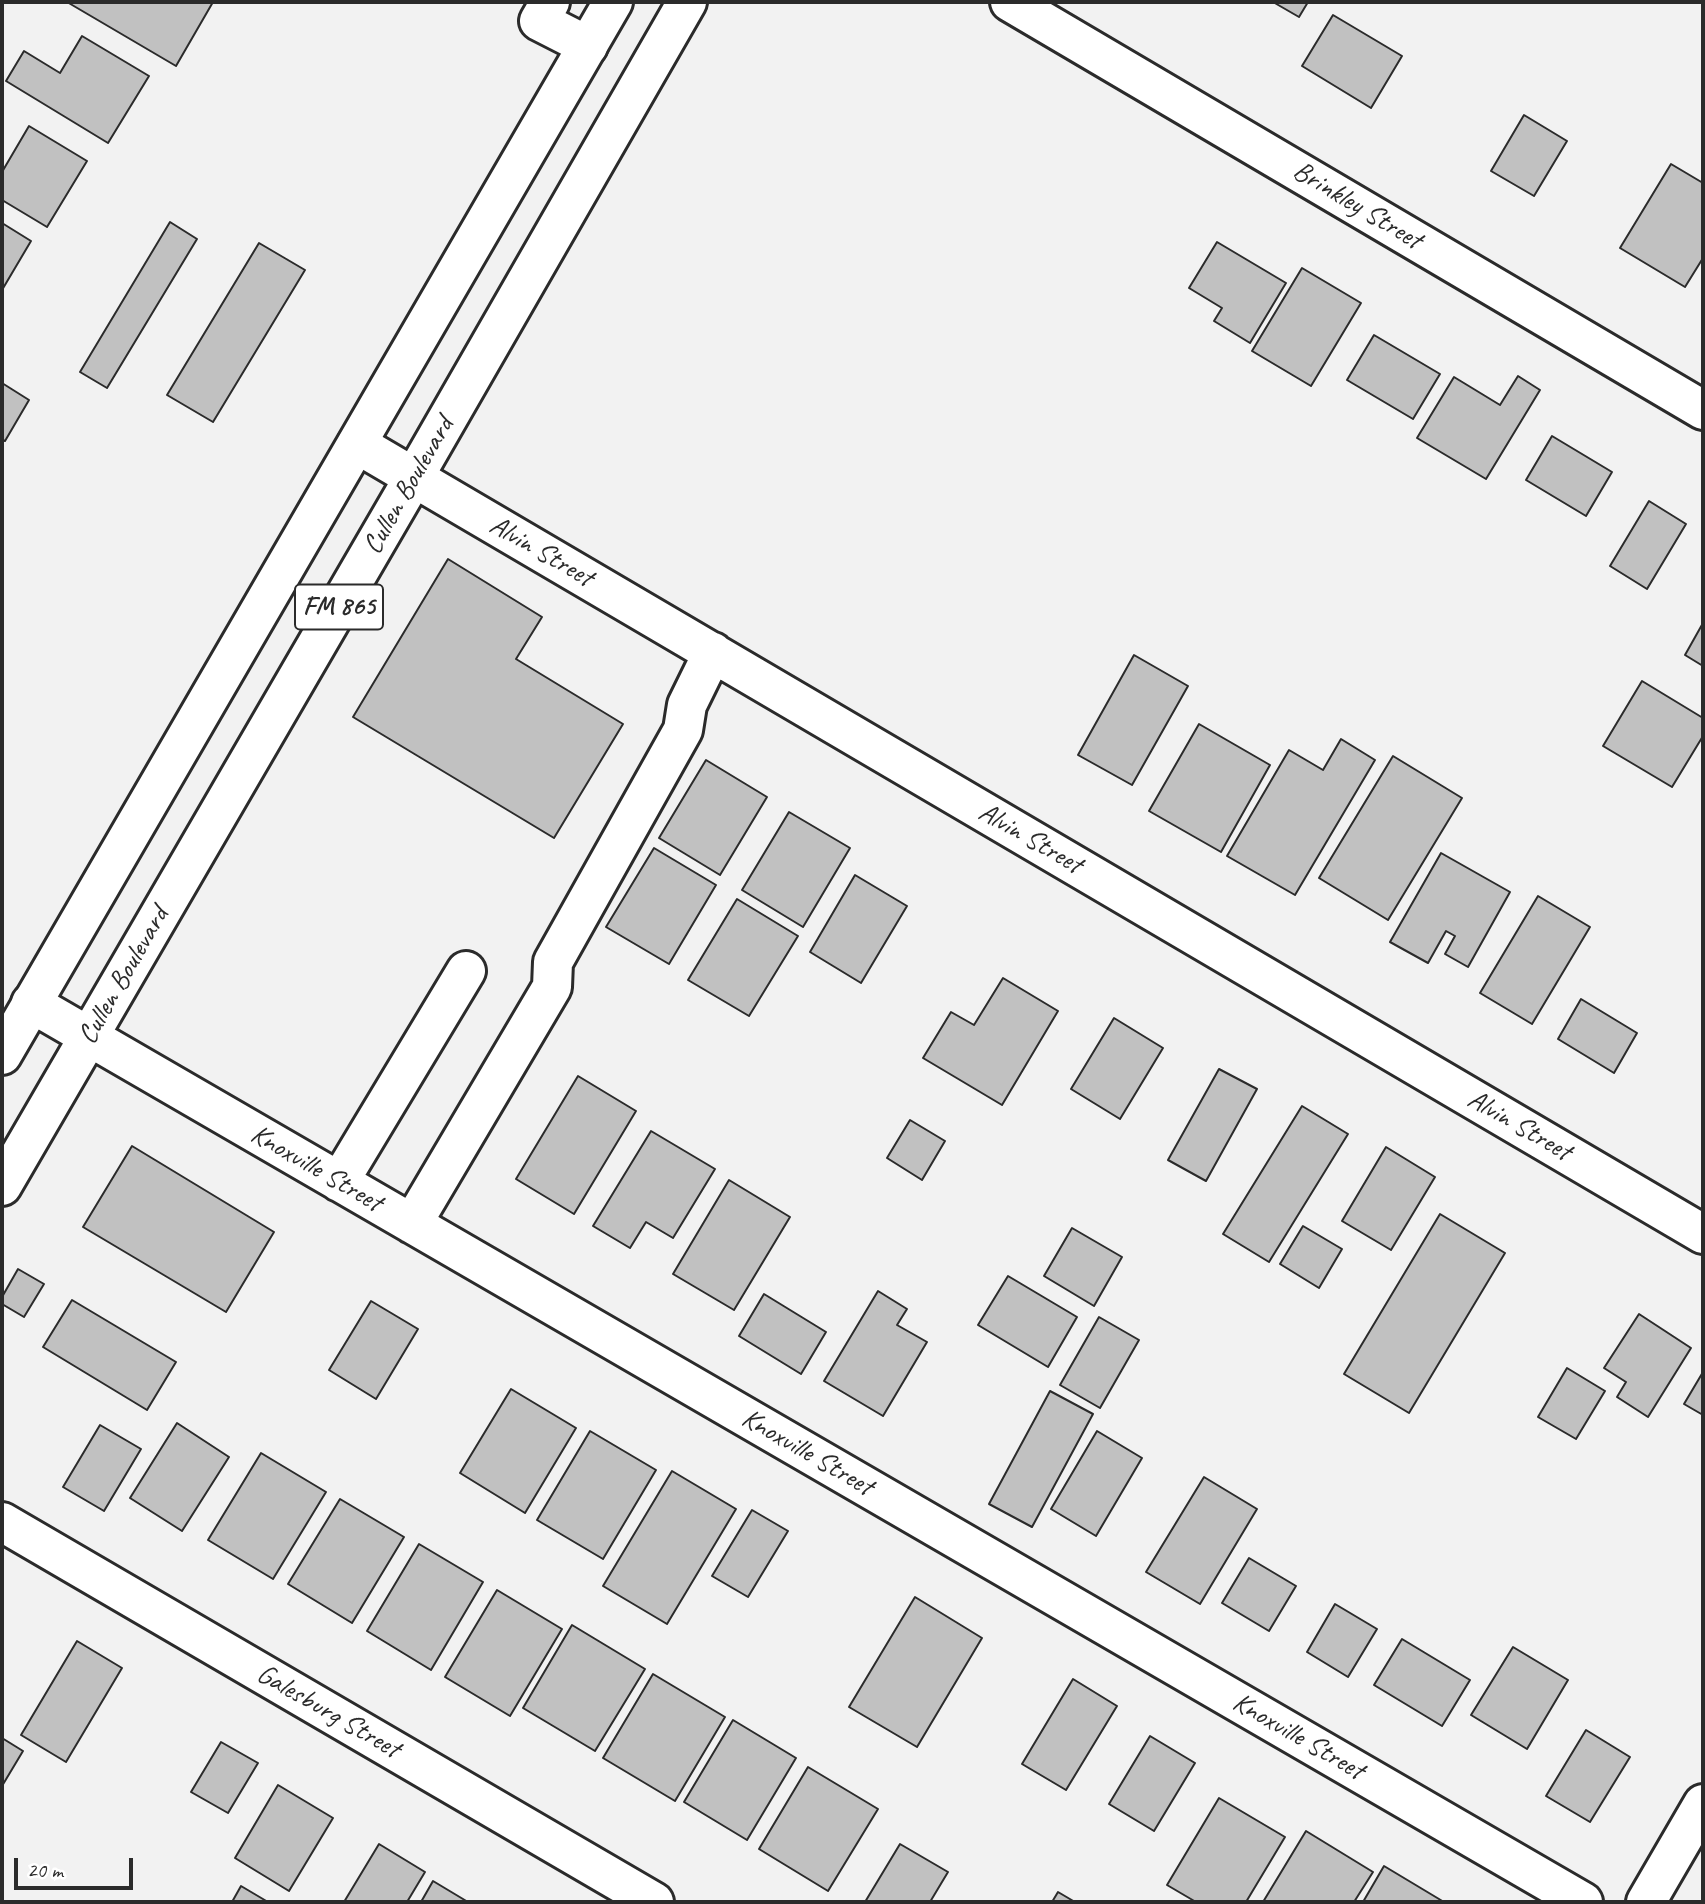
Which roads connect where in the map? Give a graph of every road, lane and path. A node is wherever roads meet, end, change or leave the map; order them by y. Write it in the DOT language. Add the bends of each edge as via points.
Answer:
graph roads {
  1 [pos="550,2"];
  2 [pos="613,2"];
  3 [pos="687,2"];
  4 [pos="1010,2"];
  5 [pos="588,46"];
  6 [pos="1703,410"];
  7 [pos="356,444"];
  8 [pos="414,477"];
  9 [pos="713,653"];
  10 [pos="466,971"];
  11 [pos="32,1003"];
  12 [pos="89,1037"];
  13 [pos="2,1055"];
  14 [pos="339,1182"];
  15 [pos="2,1186"];
  16 [pos="412,1224"];
  17 [pos="1703,1234"];
  18 [pos="2,1522"];
  19 [pos="1703,1804"];
  20 [pos="654,1902"];
  21 [pos="1583,1902"];
  22 [pos="1646,1902"];
  1 -- 5 [label="street" via="539,21"];
  2 -- 5 [label="street, FM 865"];
  3 -- 8 [label="street, Cullen Boulevard / FM 865"];
  4 -- 6 [label="street, Brinkley Street"];
  5 -- 7 [label="street, FM 865"];
  7 -- 8 [label="street, Alvin Street"];
  7 -- 11 [label="street, FM 865"];
  8 -- 9 [label="street, Alvin Street"];
  8 -- 12 [label="street, Cullen Boulevard / FM 865"];
  9 -- 16 [label="street" via="687,705 683,730 553,962 552,987"];
  9 -- 17 [label="street, Alvin Street"];
  10 -- 14 [label="street"];
  11 -- 12 [label="street, Knoxville Street"];
  11 -- 13 [label="street, FM 865"];
  12 -- 14 [label="street, Knoxville Street"];
  12 -- 15 [label="street, Cullen Boulevard / FM 865"];
  14 -- 16 [label="street, Knoxville Street"];
  16 -- 21 [label="street, Knoxville Street"];
  18 -- 20 [label="street, Galesburg Street"];
  19 -- 22 [label="street"];
}
